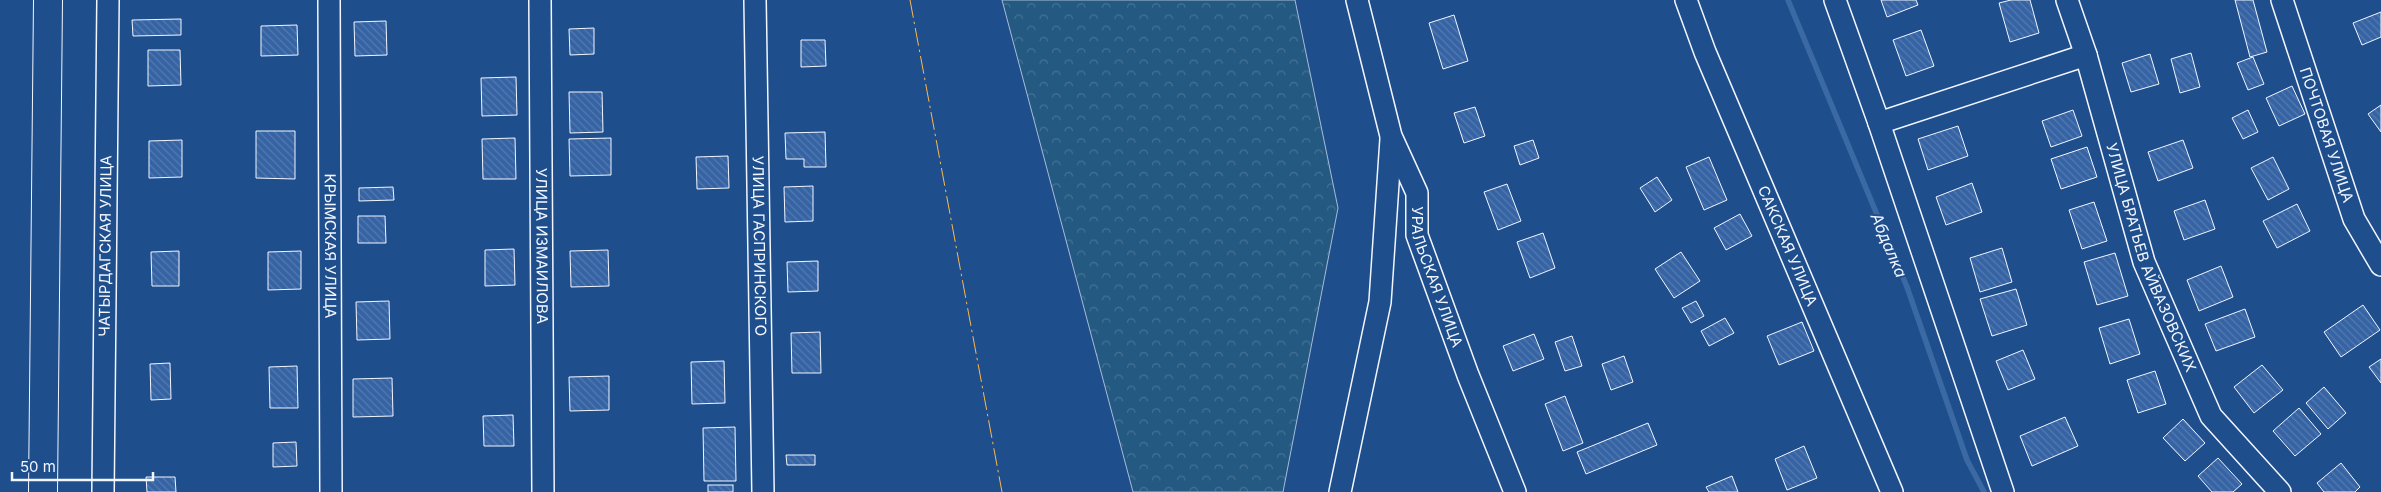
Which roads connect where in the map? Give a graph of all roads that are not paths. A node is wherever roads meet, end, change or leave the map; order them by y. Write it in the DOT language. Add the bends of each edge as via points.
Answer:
graph roads {
  1 [pos="48,0"];
  2 [pos="108,0"];
  3 [pos="329,0"];
  4 [pos="540,0"];
  5 [pos="755,0"];
  6 [pos="1357,0"];
  7 [pos="1686,0"];
  8 [pos="1835,0"];
  9 [pos="2067,0"];
  10 [pos="2282,0"];
  11 [pos="2086,55"];
  12 [pos="1879,123"];
  13 [pos="1391,136"];
  14 [pos="2381,265"];
  15 [pos="43,492"];
  16 [pos="103,492"];
  17 [pos="331,492"];
  18 [pos="543,492"];
  19 [pos="763,492"];
  20 [pos="1340,492"];
  21 [pos="1515,492"];
  22 [pos="1892,492"];
  23 [pos="2003,492"];
  24 [pos="2280,492"];
  1 -- 15 [label="main road"];
  2 -- 16 [label="street, ЧАТЫРДАГСКАЯ УЛИЦА"];
  3 -- 17 [label="street, КРЫМСКАЯ УЛИЦА"];
  4 -- 18 [label="street, УЛИЦА ИЗМАИЛОВА"];
  5 -- 19 [label="street, УЛИЦА ГАСПРИНСКОГО"];
  6 -- 13 [label="street, УРАЛЬСКАЯ УЛИЦА"];
  7 -- 22 [label="street, САКСКАЯ УЛИЦА" via="1705,52"];
  8 -- 12 [label="street"];
  9 -- 11 [label="street, УЛИЦА БРАТЬЕВ АЙВАЗОВСКИХ"];
  10 -- 14 [label="street, ПОЧТОВАЯ УЛИЦА" via="2354,219"];
  11 -- 12 [label="street"];
  11 -- 24 [label="street, УЛИЦА БРАТЬЕВ АЙВАЗОВСКИХ" via="2144,262 2211,416"];
  12 -- 23 [label="street"];
  13 -- 20 [label="street" via="1380,302"];
  13 -- 21 [label="street, УРАЛЬСКАЯ УЛИЦА" via="1417,193 1417,235"];
}
